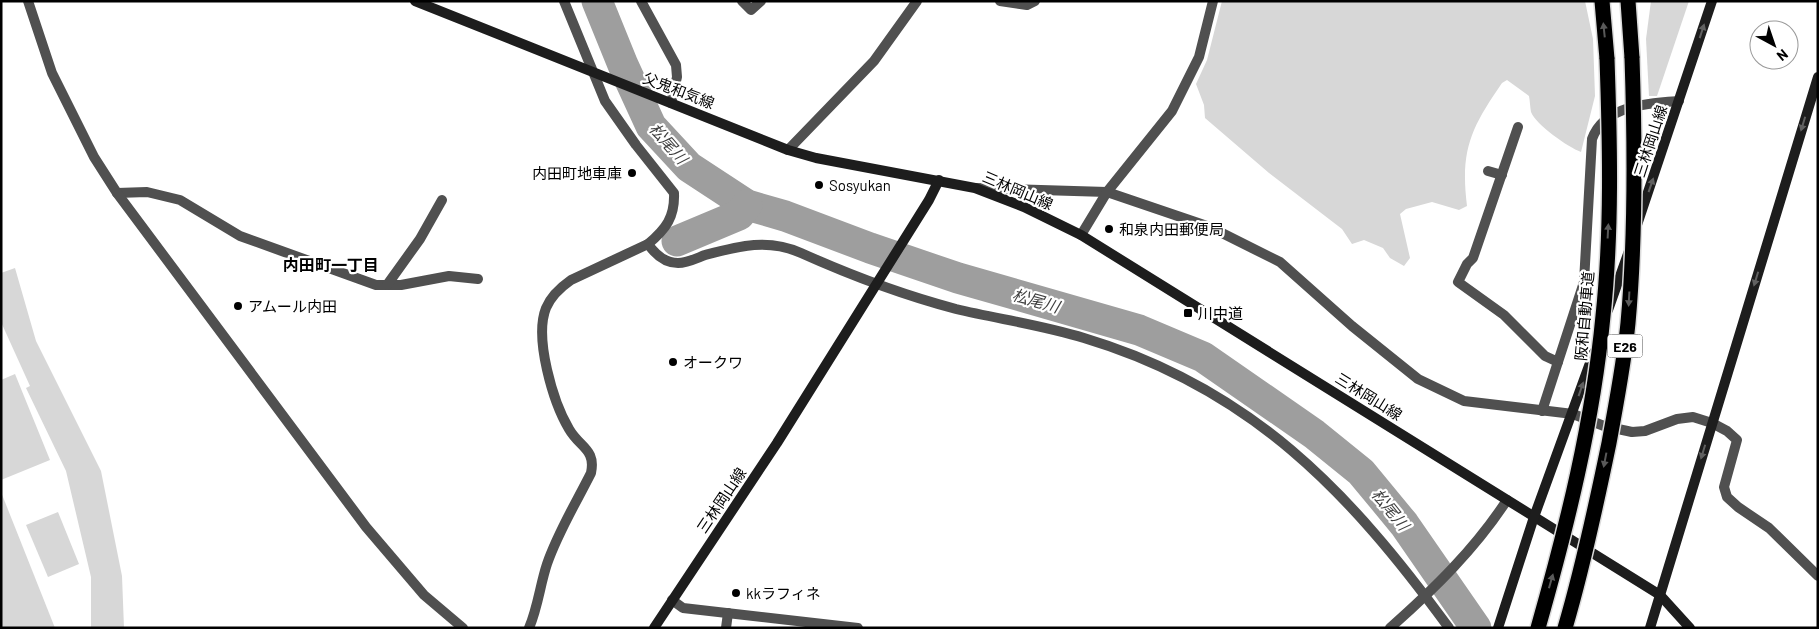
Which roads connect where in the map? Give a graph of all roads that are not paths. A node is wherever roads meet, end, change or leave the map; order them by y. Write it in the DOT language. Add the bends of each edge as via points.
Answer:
graph roads {
  1 [pos="28,1"];
  2 [pos="415,1"];
  3 [pos="564,1"];
  4 [pos="641,1"];
  5 [pos="742,1"];
  6 [pos="761,1"];
  7 [pos="916,1"];
  8 [pos="1000,1"];
  9 [pos="1035,1"];
  10 [pos="1213,1"];
  11 [pos="1602,1"];
  12 [pos="1628,1"];
  13 [pos="1709,4"];
  14 [pos="600,75"];
  15 [pos="1818,78"];
  16 [pos="1679,101"];
  17 [pos="671,103"];
  18 [pos="1518,127"];
  19 [pos="788,150"];
  20 [pos="1488,171"];
  21 [pos="1502,175"];
  22 [pos="939,180"];
  23 [pos="975,188"];
  24 [pos="1107,192"];
  25 [pos="117,193"];
  26 [pos="442,200"];
  27 [pos="1081,235"];
  28 [pos="648,244"];
  29 [pos="478,279"];
  30 [pos="879,281"];
  31 [pos="387,285"];
  32 [pos="1558,362"];
  33 [pos="1542,410"];
  34 [pos="1573,414"];
  35 [pos="1712,423"];
  36 [pos="1507,500"];
  37 [pos="1534,517"];
  38 [pos="1818,576"];
  39 [pos="1427,593"];
  40 [pos="1660,595"];
  41 [pos="672,600"];
  42 [pos="728,613"];
  43 [pos="1498,627"];
  44 [pos="463,628"];
  45 [pos="529,628"];
  46 [pos="654,628"];
  47 [pos="726,628"];
  48 [pos="858,628"];
  49 [pos="1390,628"];
  50 [pos="1449,628"];
  51 [pos="1538,628"];
  52 [pos="1564,628"];
  53 [pos="1650,628"];
  54 [pos="1690,628"];
  1 -- 25 [label="street" via="52,74 94,157"];
  2 -- 14 [label="main road, 父鬼和気線"];
  3 -- 14 [label="street"];
  4 -- 17 [label="street" via="676,65 677,77"];
  5 -- 6 [label="street" via="751,10"];
  7 -- 19 [label="street" via="874,61"];
  8 -- 9 [label="street" via="1027,5"];
  10 -- 24 [label="street" via="1199,56 1172,111"];
  51 -- 11 [label="highway, 阪和自動車道 / E26, one-way, bridge" via="1574,488 1593,391 1603,316 1611,166"];
  12 -- 52 [label="highway, E26, one-way, bridge" via="1636,156 1628,324 1598,496 1580,577"];
  16 -- 13 [label="main road, 三林岡山線, one-way"];
  14 -- 17 [label="main road, 父鬼和気線"];
  14 -- 28 [label="street" via="610,108 674,193 674,211 670,221"];
  15 -- 35 [label="main road, one-way"];
  16 -- 32 [label="street" via="1648,103 1626,109 1595,132 1584,282"];
  34 -- 16 [label="main road, 三林岡山線, one-way"];
  17 -- 19 [label="main road, 父鬼和気線"];
  18 -- 21 [label="street"];
  19 -- 22 [label="main road, 父鬼和気線"];
  20 -- 21 [label="street"];
  21 -- 32 [label="street" via="1473,258 1458,282 1504,315 1545,356"];
  22 -- 23 [label="main road, 三林岡山線"];
  22 -- 30 [label="main road, 三林岡山線"];
  23 -- 24 [label="street"];
  23 -- 27 [label="main road, 三林岡山線"];
  24 -- 27 [label="street"];
  24 -- 33 [label="street" via="1210,227 1280,262 1418,379 1464,401"];
  25 -- 31 [label="street" via="147,192 180,200 240,236 376,285"];
  25 -- 44 [label="street" via="366,527 424,595"];
  26 -- 31 [label="street" via="420,239"];
  27 -- 36 [label="main road, 三林岡山線"];
  28 -- 30 [label="street" via="664,260 678,263 739,246 772,243"];
  28 -- 45 [label="street" via="571,280 555,294 546,309 542,337 555,396 570,431 592,455 593,464 546,566 536,613"];
  29 -- 31 [label="street" via="449,276"];
  30 -- 39 [label="street" via="953,308 1084,338 1147,360 1197,384 1235,407 1312,467 1352,506"];
  30 -- 41 [label="main road, 三林岡山線" via="777,443"];
  32 -- 33 [label="street"];
  33 -- 34 [label="street"];
  34 -- 35 [label="street" via="1632,432 1693,417"];
  34 -- 37 [label="main road, 三林岡山線"];
  35 -- 38 [label="street" via="1737,440 1724,487 1727,497 1769,528"];
  35 -- 40 [label="main road, one-way"];
  36 -- 37 [label="main road, 三林岡山線"];
  36 -- 39 [label="street" via="1484,534"];
  37 -- 40 [label="main road, 三林岡山線"];
  37 -- 43 [label="main road, 三林岡山線"];
  39 -- 49 [label="street"];
  39 -- 50 [label="street"];
  40 -- 53 [label="main road"];
  40 -- 54 [label="main road, 三林岡山線"];
  41 -- 42 [label="street" via="683,608"];
  41 -- 46 [label="main road, 三林岡山線"];
  42 -- 47 [label="street"];
  42 -- 48 [label="street"];
}
